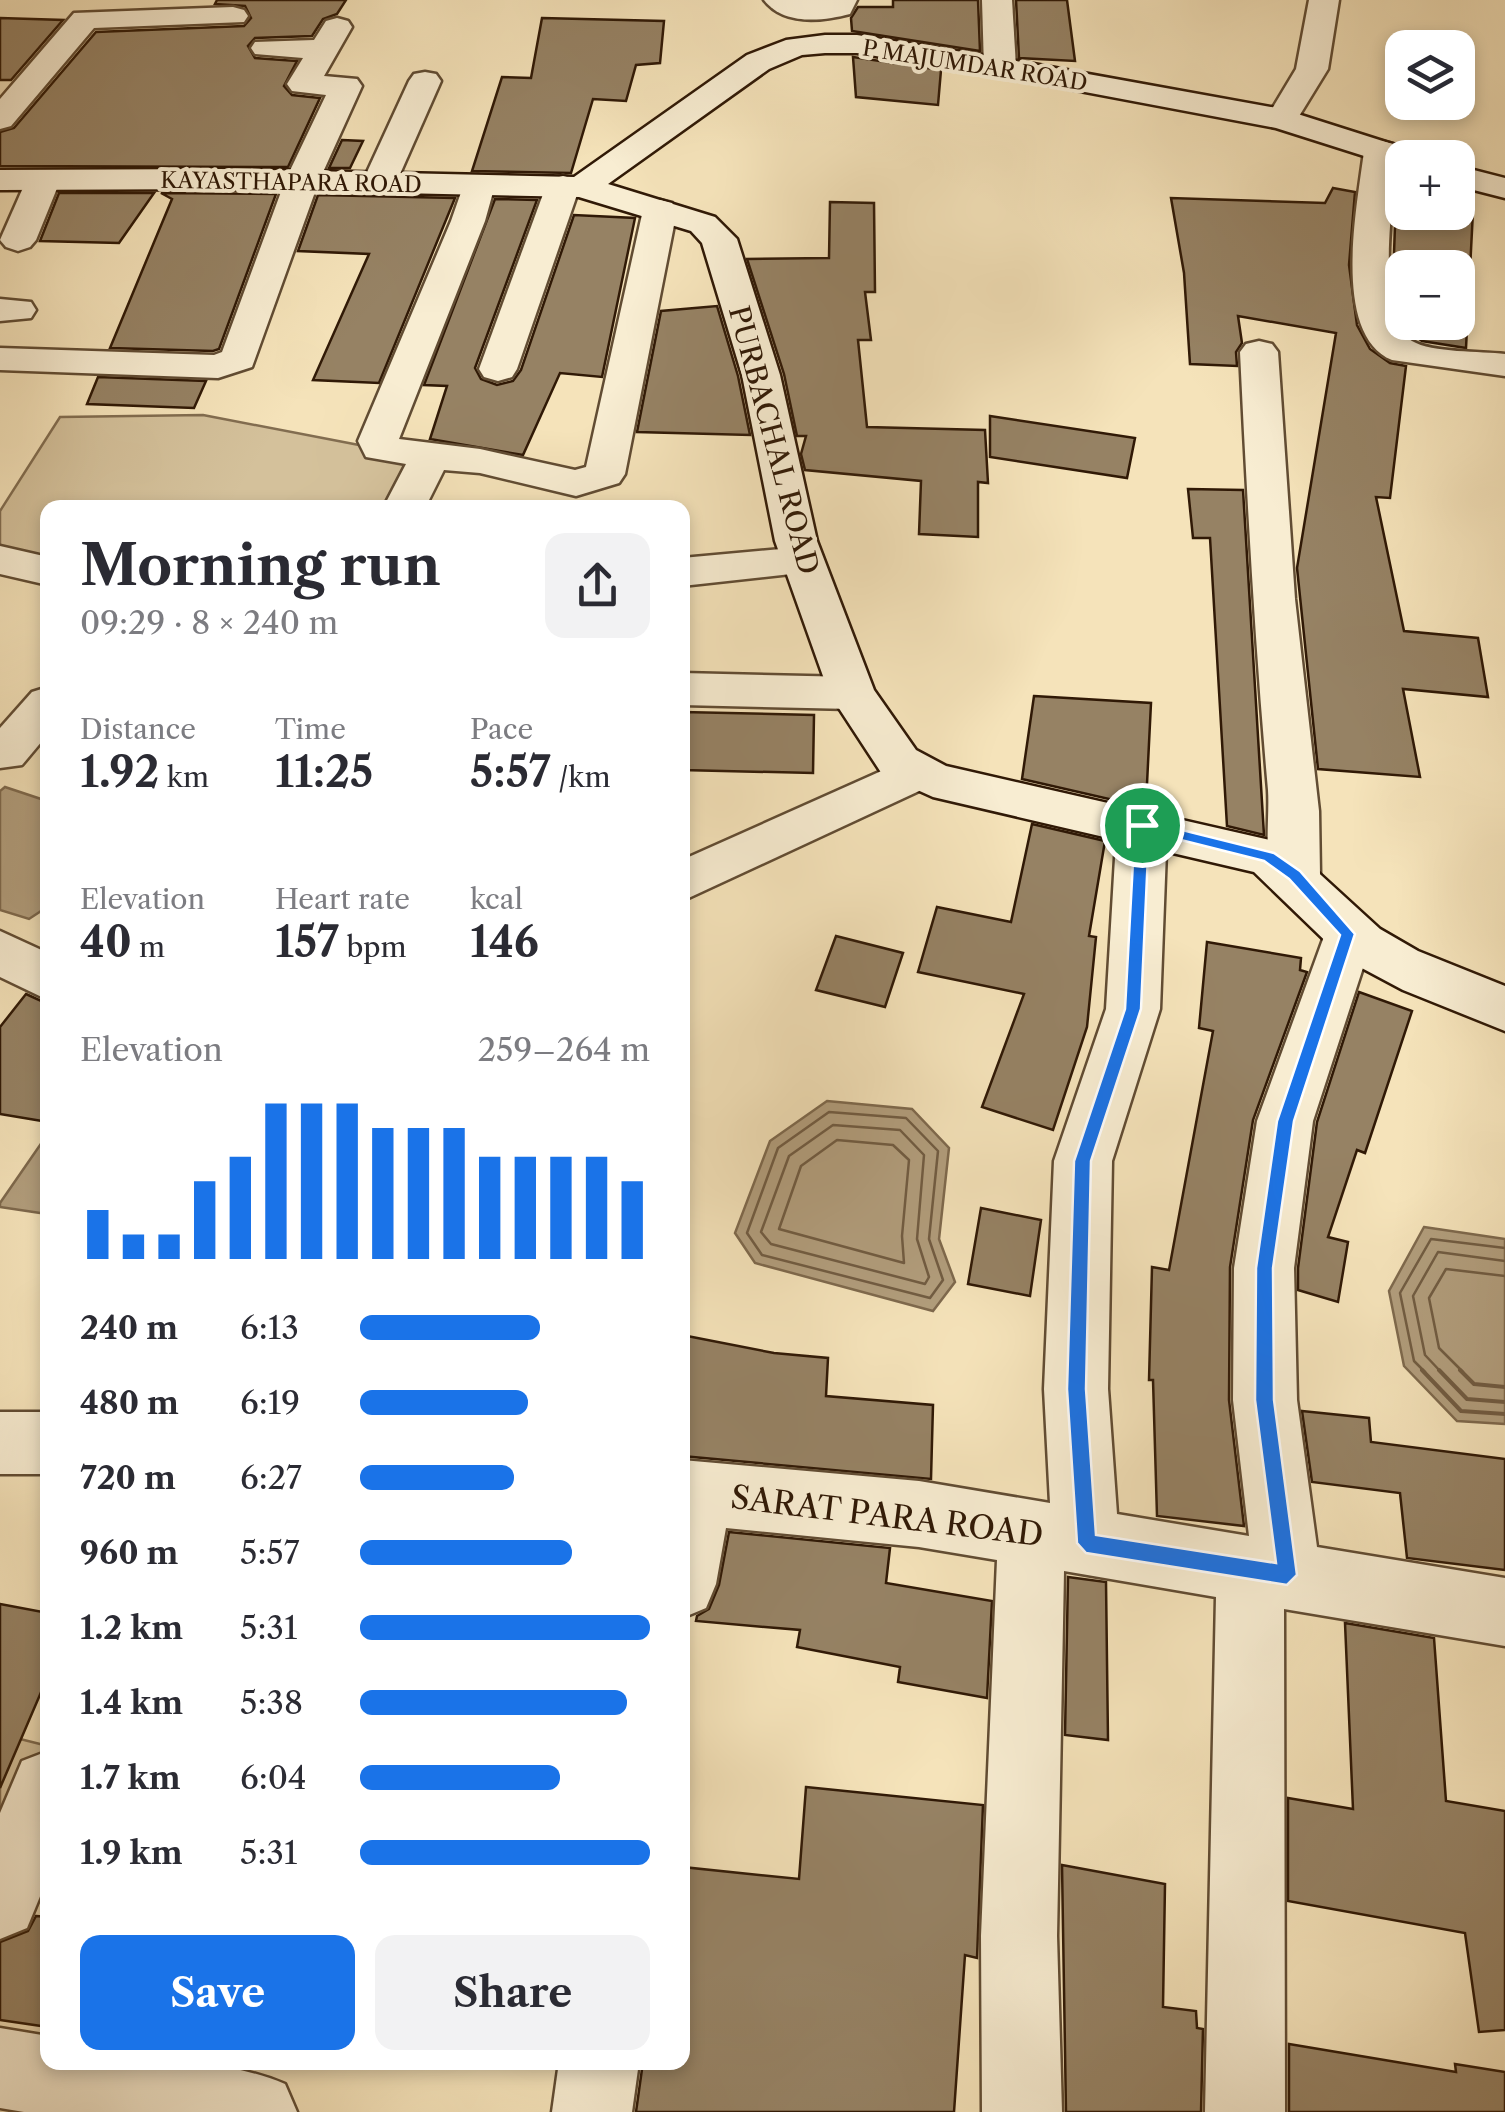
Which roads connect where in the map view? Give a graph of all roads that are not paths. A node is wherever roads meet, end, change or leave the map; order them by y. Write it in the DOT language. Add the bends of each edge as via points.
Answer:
graph roads {
  1 [pos="755,0"];
  2 [pos="779,0"];
  3 [pos="996,0"];
  4 [pos="1324,0"];
  5 [pos="233,16"];
  6 [pos="829,19"];
  7 [pos="266,48"];
  8 [pos="774,53"];
  9 [pos="1000,67"];
  10 [pos="425,81"];
  11 [pos="1282,119"];
  12 [pos="0,120"];
  13 [pos="1385,153"];
  14 [pos="0,180"];
  15 [pos="1475,180"];
  16 [pos="302,181"];
  17 [pos="1385,181"];
  18 [pos="44,182"];
  19 [pos="379,182"];
  20 [pos="478,185"];
  21 [pos="572,187"];
  22 [pos="1505,188"];
  23 [pos="660,210"];
  24 [pos="18,240"];
  25 [pos="1259,352"];
  26 [pos="0,358"];
  27 [pos="1505,365"];
  28 [pos="498,369"];
  29 [pos="430,456"];
  30 [pos="408,500"];
  31 [pos="0,560"];
  32 [pos="803,561"];
  33 [pos="40,569"];
  34 [pos="690,571"];
  35 [pos="690,689"];
  36 [pos="852,693"];
  37 [pos="40,711"];
  38 [pos="5,753"];
  39 [pos="915,773"];
  40 [pos="1142,825"];
  41 [pos="1295,875"];
  42 [pos="690,878"];
  43 [pos="1348,934"];
  44 [pos="1505,1009"];
  45 [pos="0,1442"];
  46 [pos="40,1443"];
  47 [pos="690,1493"];
  48 [pos="1059,1538"];
  49 [pos="1268,1573"];
  50 [pos="1505,1612"];
  51 [pos="40,1806"];
  52 [pos="0,1902"];
  53 [pos="0,2068"];
  54 [pos="598,2070"];
  55 [pos="188,2079"];
  56 [pos="257,2112"];
  57 [pos="592,2112"];
  58 [pos="1022,2112"];
  59 [pos="1245,2112"];
  1 -- 8 [label="street"];
  2 -- 6 [label="street"];
  3 -- 9 [label="street"];
  4 -- 11 [label="street" via="1312,69"];
  5 -- 12 [label="street" via="84,19"];
  6 -- 8 [label="street, P MAJUMDAR ROAD"];
  6 -- 9 [label="street, P MAJUMDAR ROAD" via="856,44"];
  7 -- 16 [label="street" via="330,38 303,84 346,86"];
  8 -- 21 [label="street, P MAJUMDAR ROAD"];
  9 -- 11 [label="street, P MAJUMDAR ROAD"];
  10 -- 19 [label="street"];
  11 -- 13 [label="street, P MAJUMDAR ROAD"];
  14 -- 18 [label="street, KAYASTHAPARA ROAD"];
  15 -- 22 [label="street"];
  16 -- 18 [label="street, KAYASTHAPARA ROAD"];
  16 -- 19 [label="street, KAYASTHAPARA ROAD"];
  16 -- 26 [label="street" via="232,364"];
  17 -- 27 [label="street" via="1373,226 1371,297 1388,340 1406,352"];
  18 -- 24 [label="street"];
  19 -- 20 [label="street, KAYASTHAPARA ROAD"];
  20 -- 21 [label="street, KAYASTHAPARA ROAD"];
  20 -- 29 [label="street" via="378,441 380,448"];
  21 -- 23 [label="street, PURBACHAL ROAD"];
  21 -- 28 [label="street"];
  23 -- 29 [label="street" via="605,474 576,482"];
  23 -- 32 [label="street, PURBACHAL ROAD" via="703,224 719,239 762,375"];
  25 -- 41 [label="street"];
  29 -- 30 [label="street"];
  31 -- 33 [label="street"];
  32 -- 34 [label="street"];
  32 -- 36 [label="street, PURBACHAL ROAD"];
  35 -- 36 [label="street"];
  36 -- 39 [label="street, PURBACHAL ROAD" via="899,762"];
  37 -- 38 [label="street"];
  39 -- 40 [label="street"];
  39 -- 42 [label="street"];
  40 -- 41 [label="street" via="1269,857"];
  40 -- 48 [label="street" via="1133,1009 1083,1161 1076,1389"];
  41 -- 43 [label="street"];
  43 -- 44 [label="street"];
  43 -- 49 [label="street" via="1285,1121 1264,1268"];
  45 -- 46 [label="street"];
  47 -- 48 [label="street, SARAT PARA ROAD" via="920,1514"];
  48 -- 49 [label="street, SARAT PARA ROAD"];
  48 -- 58 [label="street" via="1019,1936"];
  49 -- 50 [label="street, SARAT PARA ROAD"];
  49 -- 59 [label="street"];
  51 -- 52 [label="street"];
  53 -- 55 [label="street"];
  54 -- 57 [label="street"];
  55 -- 56 [label="street"];
}
